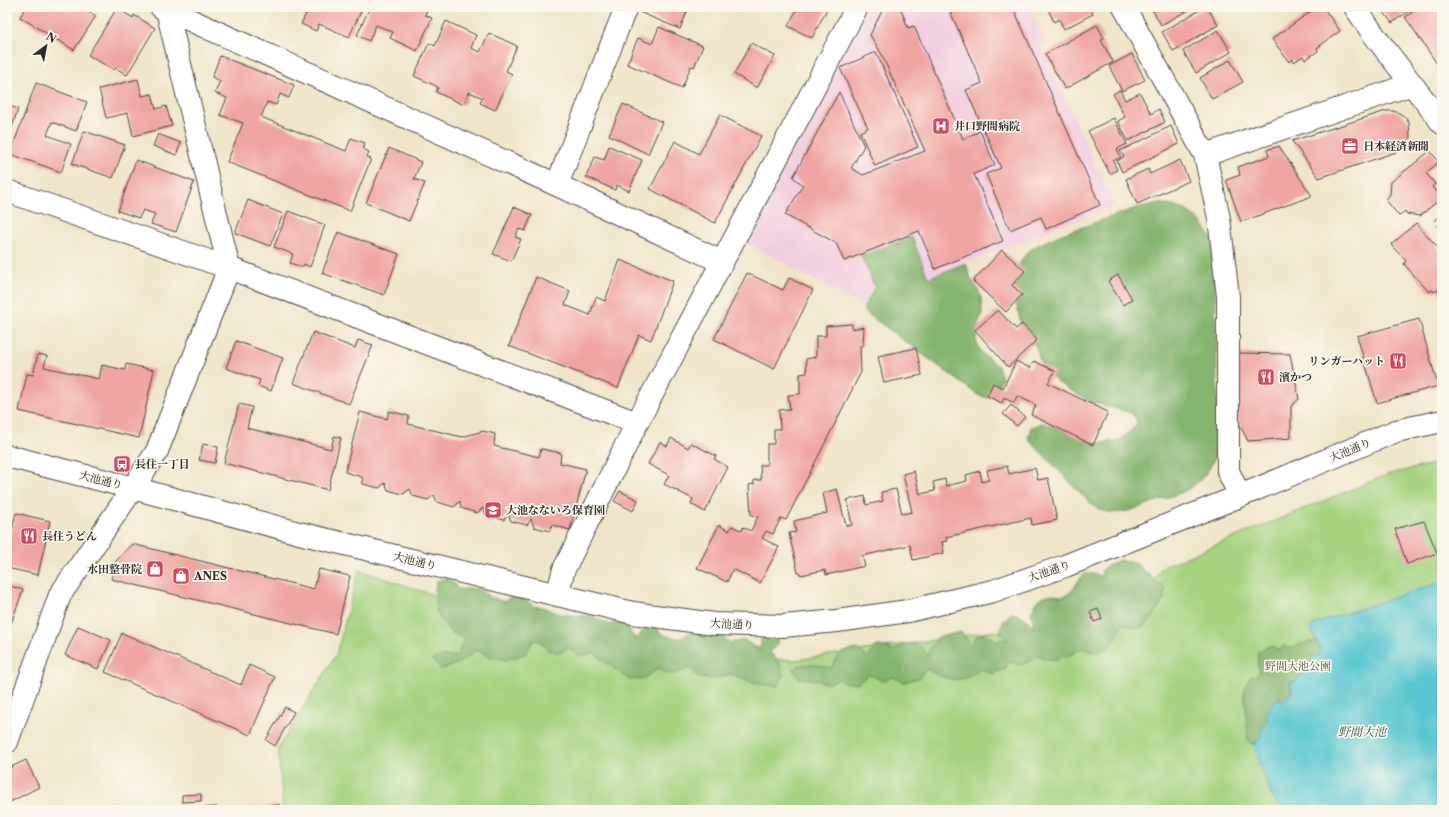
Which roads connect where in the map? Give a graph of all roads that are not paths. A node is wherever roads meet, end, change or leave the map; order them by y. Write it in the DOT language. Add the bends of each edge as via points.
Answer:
graph roads {
  1 [pos="626,7"];
  2 [pos="857,7"];
  3 [pos="1124,7"];
  4 [pos="1355,7"];
  5 [pos="165,8"];
  6 [pos="1412,84"];
  7 [pos="1442,123"];
  8 [pos="1205,155"];
  9 [pos="557,185"];
  10 [pos="7,191"];
  11 [pos="722,262"];
  12 [pos="228,268"];
  13 [pos="1442,421"];
  14 [pos="637,423"];
  15 [pos="7,456"];
  16 [pos="134,488"];
  17 [pos="1240,496"];
  18 [pos="557,595"];
  19 [pos="7,742"];
  1 -- 9 [label="street"];
  2 -- 11 [label="street"];
  3 -- 8 [label="street"];
  4 -- 6 [label="street"];
  5 -- 9 [label="street"];
  5 -- 12 [label="street"];
  6 -- 7 [label="street"];
  6 -- 8 [label="street"];
  8 -- 17 [label="street" via="1219,218 1228,297 1228,471"];
  9 -- 11 [label="street"];
  10 -- 12 [label="street"];
  11 -- 14 [label="street"];
  12 -- 14 [label="street"];
  12 -- 16 [label="street" via="156,451"];
  13 -- 17 [label="street, 大池通り" via="1396,431"];
  14 -- 18 [label="street" via="564,569"];
  15 -- 16 [label="street, 大池通り"];
  16 -- 18 [label="street, 大池通り" via="300,533"];
  16 -- 19 [label="street" via="60,595"];
  17 -- 18 [label="street, 大池通り" via="1065,566 993,591 908,611 783,626 714,624 634,613"];
}
